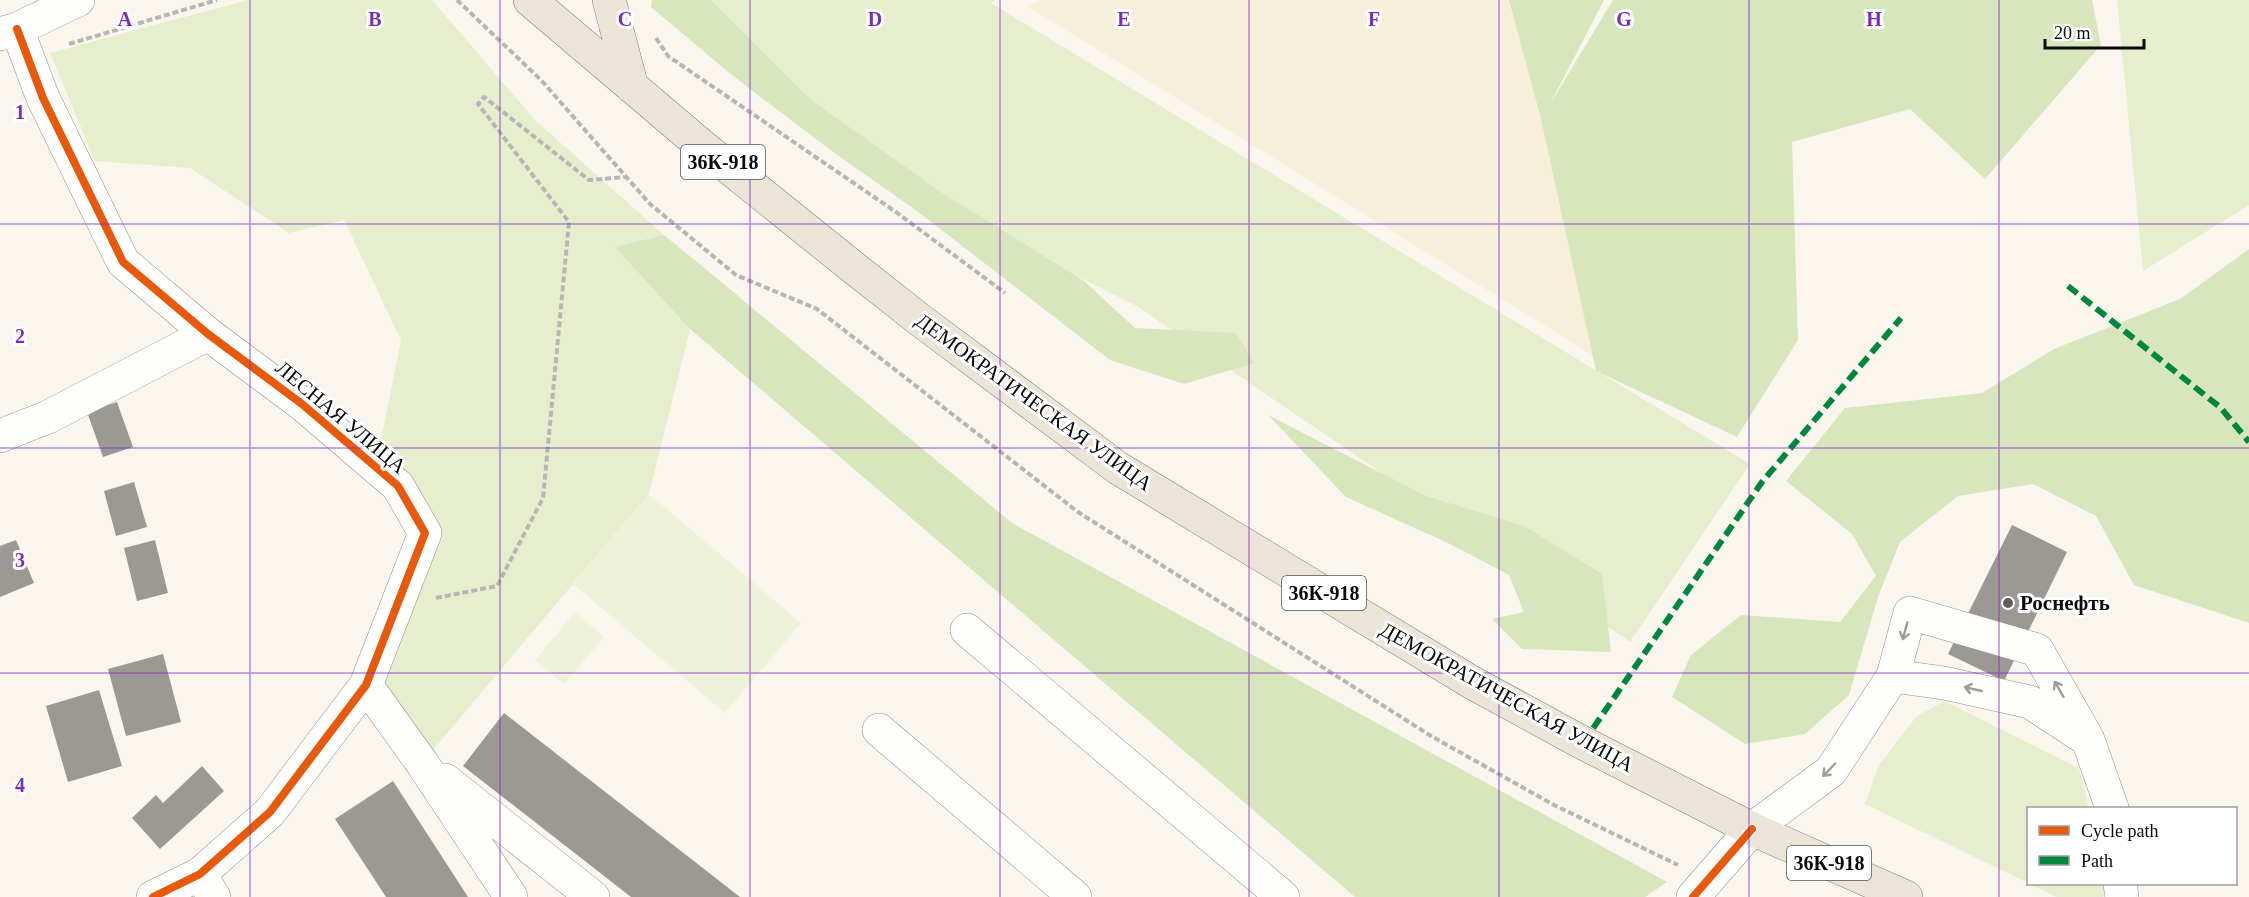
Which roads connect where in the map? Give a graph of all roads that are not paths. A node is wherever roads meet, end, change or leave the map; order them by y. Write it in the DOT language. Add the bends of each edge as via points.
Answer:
graph roads {
  1 [pos="93,0"];
  2 [pos="530,0"];
  3 [pos="609,0"];
  4 [pos="69,4"];
  5 [pos="15,40"];
  6 [pos="632,87"];
  7 [pos="208,334"];
  8 [pos="0,436"];
  9 [pos="967,630"];
  10 [pos="1893,676"];
  11 [pos="366,685"];
  12 [pos="879,730"];
  13 [pos="2088,740"];
  14 [pos="422,763"];
  15 [pos="2112,807"];
  16 [pos="1752,829"];
  17 [pos="207,885"];
  18 [pos="1701,888"];
  19 [pos="153,897"];
  20 [pos="511,897"];
  21 [pos="593,897"];
  22 [pos="1075,897"];
  23 [pos="1283,897"];
  24 [pos="1906,897"];
  1 -- 4 [label="street"];
  2 -- 6 [label="main road, ДЕМОКРАТИЧЕСКАЯ УЛИЦА / 36К-918"];
  3 -- 6 [label="main road"];
  4 -- 5 [label="street"];
  5 -- 7 [label="street, ЛЕСНАЯ УЛИЦА" via="123,262"];
  6 -- 16 [label="main road, ДЕМОКРАТИЧЕСКАЯ УЛИЦА / 36К-918" via="911,314 1118,468 1471,682"];
  7 -- 8 [label="street" via="48,417"];
  7 -- 11 [label="street, ЛЕСНАЯ УЛИЦА" via="302,404 398,486 425,533"];
  9 -- 23 [label="street"];
  13 -- 10 [label="street, one-way" via="2030,702"];
  13 -- 10 [label="street, one-way" via="2037,650 1910,613"];
  10 -- 16 [label="street, one-way" via="1831,771"];
  11 -- 14 [label="street"];
  11 -- 17 [label="street, ЛЕСНАЯ УЛИЦА" via="270,812"];
  12 -- 22 [label="street"];
  13 -- 15 [label="street"];
  14 -- 20 [label="street"];
  14 -- 21 [label="street"];
  16 -- 18 [label="street"];
  16 -- 24 [label="main road, ДЕМОКРАТИЧЕСКАЯ УЛИЦА / 36К-918"];
  17 -- 19 [label="street, ЛЕСНАЯ УЛИЦА"];
}
